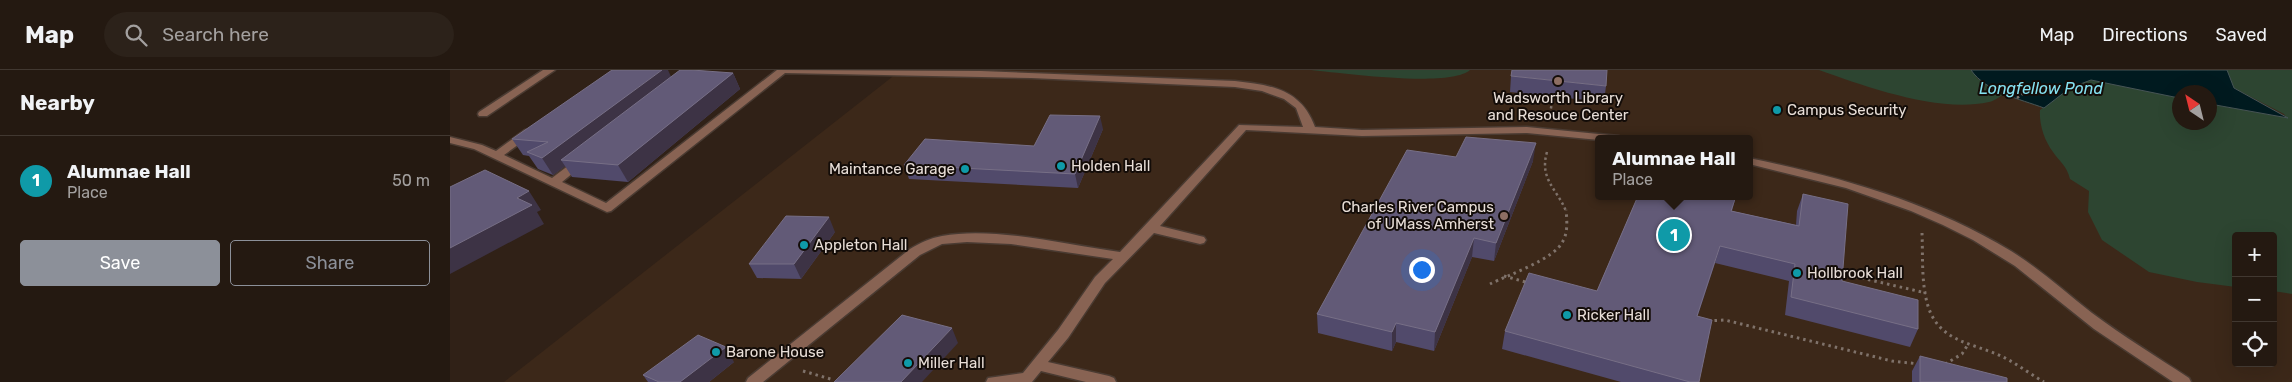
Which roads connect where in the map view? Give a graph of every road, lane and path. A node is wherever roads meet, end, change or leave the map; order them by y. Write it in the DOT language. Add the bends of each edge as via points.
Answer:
graph roads {
  1 [pos="550,70"];
  2 [pos="783,70"];
  3 [pos="2018,84"];
  4 [pos="2030,88"];
  5 [pos="2041,92"];
  6 [pos="2017,98"];
  7 [pos="1552,102"];
  8 [pos="483,114"];
  9 [pos="536,127"];
  10 [pos="1310,130"];
  11 [pos="1548,132"];
  12 [pos="1595,137"];
  13 [pos="450,140"];
  14 [pos="592,153"];
  15 [pos="496,156"];
  16 [pos="1753,162"];
  17 [pos="553,183"];
  18 [pos="1932,214"];
  19 [pos="1150,228"];
  20 [pos="1200,240"];
  21 [pos="1122,256"];
  22 [pos="1849,275"];
  23 [pos="1504,276"];
  24 [pos="1490,284"];
  25 [pos="1533,284"];
  26 [pos="1926,293"];
  27 [pos="1701,322"];
  28 [pos="1967,346"];
  29 [pos="1942,364"];
  30 [pos="1038,365"];
  31 [pos="1926,365"];
  32 [pos="1026,380"];
  33 [pos="753,382"];
  34 [pos="993,382"];
  35 [pos="1109,382"];
  36 [pos="2044,382"];
  37 [pos="2184,382"];
  1 -- 8 [label="lane"];
  2 -- 10 [label="lane" via="1116,78 1251,87 1286,96 1298,103"];
  2 -- 17 [label="lane" via="607,208"];
  3 -- 4 [label="path"];
  4 -- 5 [label="path"];
  4 -- 6 [label="path"];
  7 -- 11 [label="path"];
  9 -- 15 [label="lane"];
  10 -- 11 [label="lane" via="1362,133"];
  10 -- 19 [label="lane" via="1243,127"];
  11 -- 12 [label="lane"];
  11 -- 23 [label="path" via="1543,166 1566,210 1567,225 1562,242 1548,256"];
  13 -- 15 [label="lane" via="478,147"];
  14 -- 17 [label="lane"];
  15 -- 17 [label="lane"];
  16 -- 18 [label="lane" via="1889,196"];
  18 -- 26 [label="path" via="1922,227"];
  18 -- 37 [label="lane" via="2009,256 2098,325"];
  19 -- 20 [label="lane"];
  19 -- 21 [label="lane"];
  21 -- 30 [label="lane" via="1100,280"];
  21 -- 33 [label="lane" via="992,239 935,242 915,252"];
  22 -- 26 [label="path"];
  23 -- 24 [label="path"];
  23 -- 25 [label="path"];
  26 -- 28 [label="path" via="1930,314 1957,341"];
  27 -- 31 [label="path" via="1725,320 1892,361"];
  28 -- 29 [label="path" via="1962,354"];
  28 -- 36 [label="path" via="2001,356"];
  30 -- 32 [label="lane"];
  30 -- 35 [label="lane"];
  32 -- 34 [label="lane"];
}
